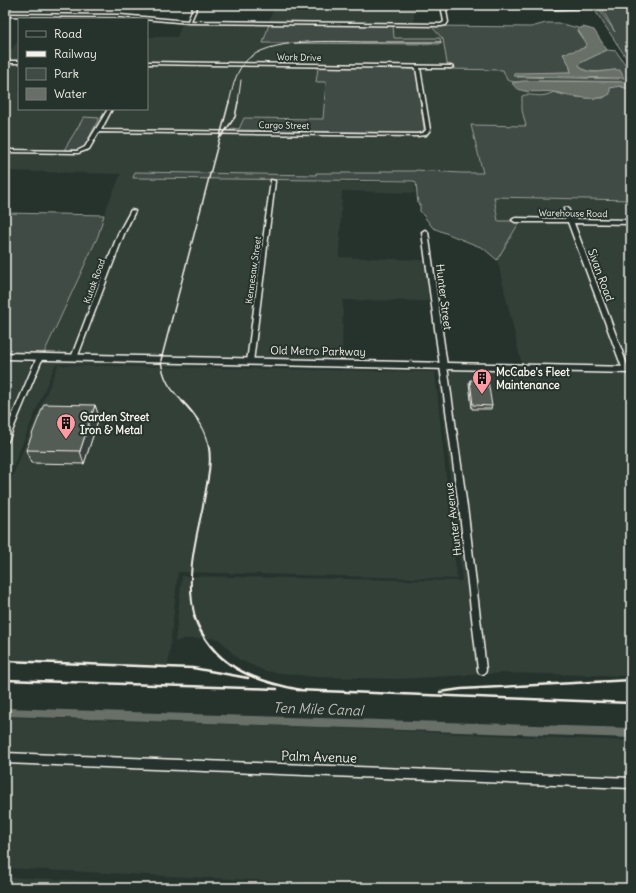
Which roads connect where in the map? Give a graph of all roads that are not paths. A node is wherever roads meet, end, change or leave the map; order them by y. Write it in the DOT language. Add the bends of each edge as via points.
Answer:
graph roads {
  1 [pos="11,5"];
  2 [pos="196,5"];
  3 [pos="393,5"];
  4 [pos="466,5"];
  5 [pos="596,5"];
  6 [pos="631,5"];
  7 [pos="443,6"];
  8 [pos="5,14"];
  9 [pos="142,18"];
  10 [pos="148,19"];
  11 [pos="189,22"];
  12 [pos="5,62"];
  13 [pos="18,62"];
  14 [pos="148,63"];
  15 [pos="418,67"];
  16 [pos="451,67"];
  17 [pos="109,110"];
  18 [pos="98,131"];
  19 [pos="5,151"];
  20 [pos="274,181"];
  21 [pos="566,210"];
  22 [pos="132,211"];
  23 [pos="515,220"];
  24 [pos="570,221"];
  25 [pos="631,222"];
  26 [pos="425,232"];
  27 [pos="5,356"];
  28 [pos="40,357"];
  29 [pos="74,358"];
  30 [pos="250,362"];
  31 [pos="442,366"];
  32 [pos="628,370"];
  33 [pos="5,441"];
  34 [pos="482,670"];
  35 [pos="5,758"];
  36 [pos="631,783"];
  1 -- 8 [label="street"];
  2 -- 11 [label="street"];
  3 -- 7 [label="street"];
  4 -- 5 [label="street"];
  6 -- 7 [label="street" via="571,8"];
  7 -- 11 [label="street" via="445,24"];
  8 -- 9 [label="street"];
  10 -- 11 [label="street"];
  12 -- 13 [label="street"];
  14 -- 15 [label="street, Work Drive"];
  15 -- 16 [label="street, Work Drive"];
  15 -- 18 [label="street, Cargo Street" via="428,130 424,134"];
  17 -- 18 [label="street"];
  18 -- 19 [label="street" via="87,148 78,152"];
  20 -- 30 [label="street, Kennesaw Street"];
  21 -- 24 [label="street, Sivan Road"];
  22 -- 29 [label="street, Kutak Road"];
  23 -- 24 [label="street, Warehouse Road"];
  24 -- 25 [label="street, Warehouse Road"];
  24 -- 32 [label="street, Sivan Road"];
  26 -- 31 [label="street, Hunter Street"];
  27 -- 28 [label="street, Old Metro Parkway"];
  28 -- 29 [label="street, Old Metro Parkway"];
  28 -- 33 [label="street"];
  29 -- 30 [label="street, Old Metro Parkway"];
  30 -- 31 [label="street, Old Metro Parkway"];
  31 -- 32 [label="street, Old Metro Parkway"];
  31 -- 34 [label="street, Hunter Avenue" via="449,394"];
  35 -- 36 [label="street, Palm Avenue"];
}
